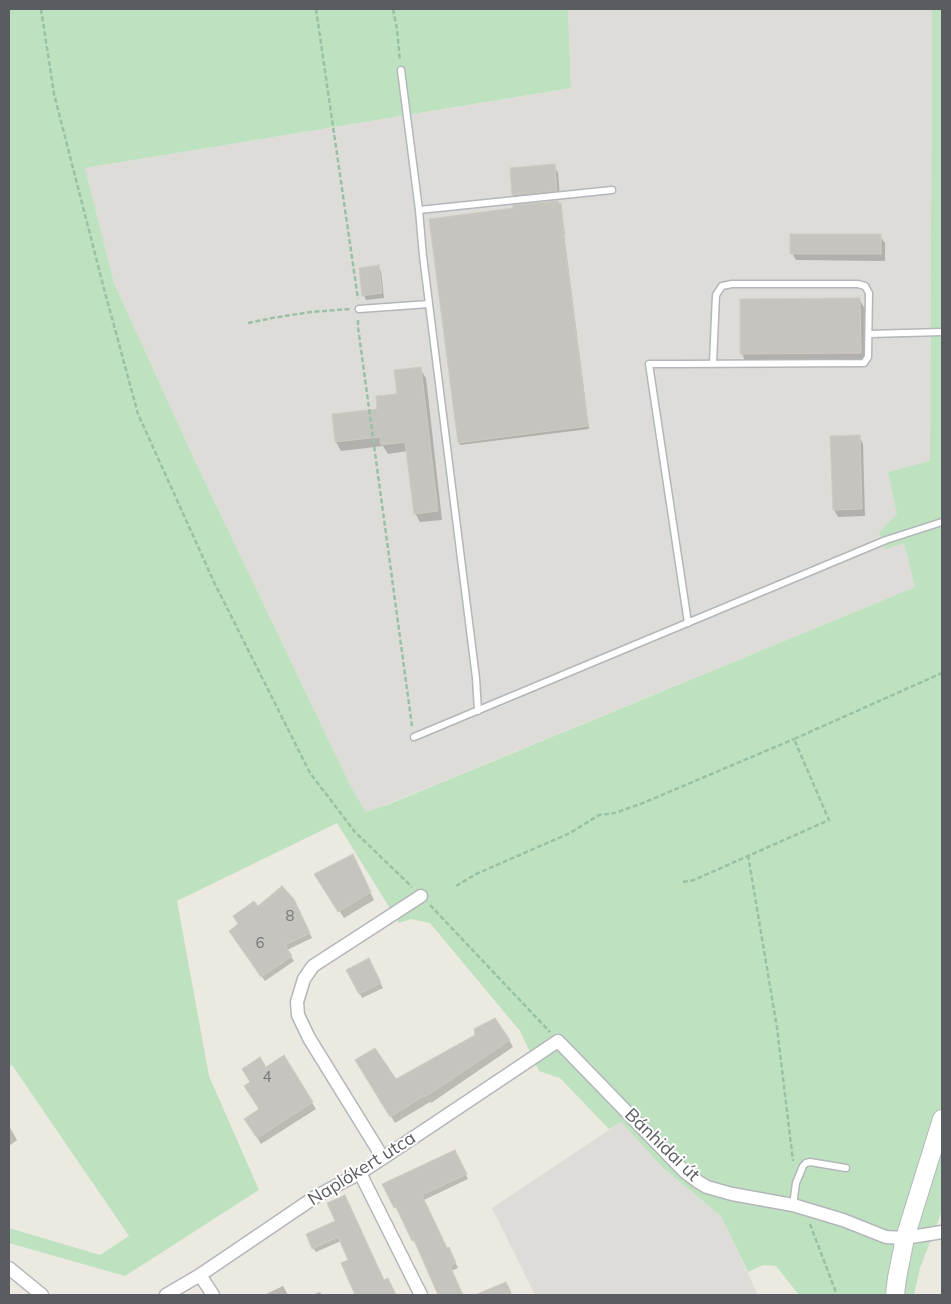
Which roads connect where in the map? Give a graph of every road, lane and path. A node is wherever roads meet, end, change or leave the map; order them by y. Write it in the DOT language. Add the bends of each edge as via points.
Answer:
graph roads {
  1 [pos="41,9"];
  2 [pos="316,9"];
  3 [pos="393,9"];
  4 [pos="401,70"];
  5 [pos="612,190"];
  6 [pos="419,210"];
  7 [pos="429,304"];
  8 [pos="359,308"];
  9 [pos="248,323"];
  10 [pos="942,332"];
  11 [pos="868,334"];
  12 [pos="713,363"];
  13 [pos="942,522"];
  14 [pos="688,623"];
  15 [pos="942,673"];
  16 [pos="478,711"];
  17 [pos="414,737"];
  18 [pos="794,739"];
  19 [pos="748,855"];
  20 [pos="683,882"];
  21 [pos="456,886"];
  22 [pos="421,896"];
  23 [pos="558,1041"];
  24 [pos="942,1119"];
  25 [pos="383,1158"];
  26 [pos="846,1168"];
  27 [pos="360,1173"];
  28 [pos="796,1183"];
  29 [pos="798,1207"];
  30 [pos="942,1232"];
  31 [pos="905,1238"];
  32 [pos="9,1268"];
  33 [pos="200,1275"];
  34 [pos="42,1295"];
  35 [pos="166,1295"];
  36 [pos="212,1295"];
  37 [pos="420,1295"];
  38 [pos="837,1295"];
  39 [pos="896,1295"];
  1 -- 22 [label="path" via="54,94 138,414 214,582 310,773 355,832"];
  2 -- 8 [label="path"];
  3 -- 4 [label="path"];
  4 -- 6 [label="lane"];
  5 -- 6 [label="lane"];
  6 -- 7 [label="lane"];
  7 -- 8 [label="lane"];
  7 -- 16 [label="lane"];
  8 -- 9 [label="path"];
  8 -- 17 [label="path" via="359,337"];
  10 -- 11 [label="lane"];
  11 -- 12 [label="lane" via="868,357 864,362"];
  11 -- 12 [label="lane" via="869,293 865,286 732,284 722,286 716,295"];
  12 -- 14 [label="lane" via="648,364"];
  13 -- 14 [label="lane" via="886,540"];
  14 -- 16 [label="lane"];
  15 -- 18 [label="path"];
  16 -- 17 [label="lane"];
  18 -- 19 [label="path" via="829,820"];
  18 -- 21 [label="path" via="643,803 599,815 570,833"];
  19 -- 20 [label="path"];
  19 -- 28 [label="path" via="777,1028"];
  22 -- 23 [label="path"];
  22 -- 25 [label="street" via="313,966 304,979 297,1002 298,1015 309,1038"];
  23 -- 25 [label="street, Naplókert utca"];
  23 -- 29 [label="street, Bánhidai út" via="697,1181 732,1194"];
  24 -- 31 [label="main road"];
  25 -- 27 [label="street, Naplókert utca"];
  26 -- 28 [label="lane" via="806,1163"];
  27 -- 33 [label="street, Naplókert utca" via="315,1197"];
  27 -- 37 [label="street"];
  28 -- 29 [label="lane"];
  29 -- 31 [label="street, Bánhidai út" via="886,1237"];
  29 -- 38 [label="path"];
  30 -- 31 [label="street, Bánhidai út"];
  31 -- 39 [label="main road"];
  32 -- 34 [label="street"];
  33 -- 35 [label="street, Naplókert utca"];
  33 -- 36 [label="street"];
}
